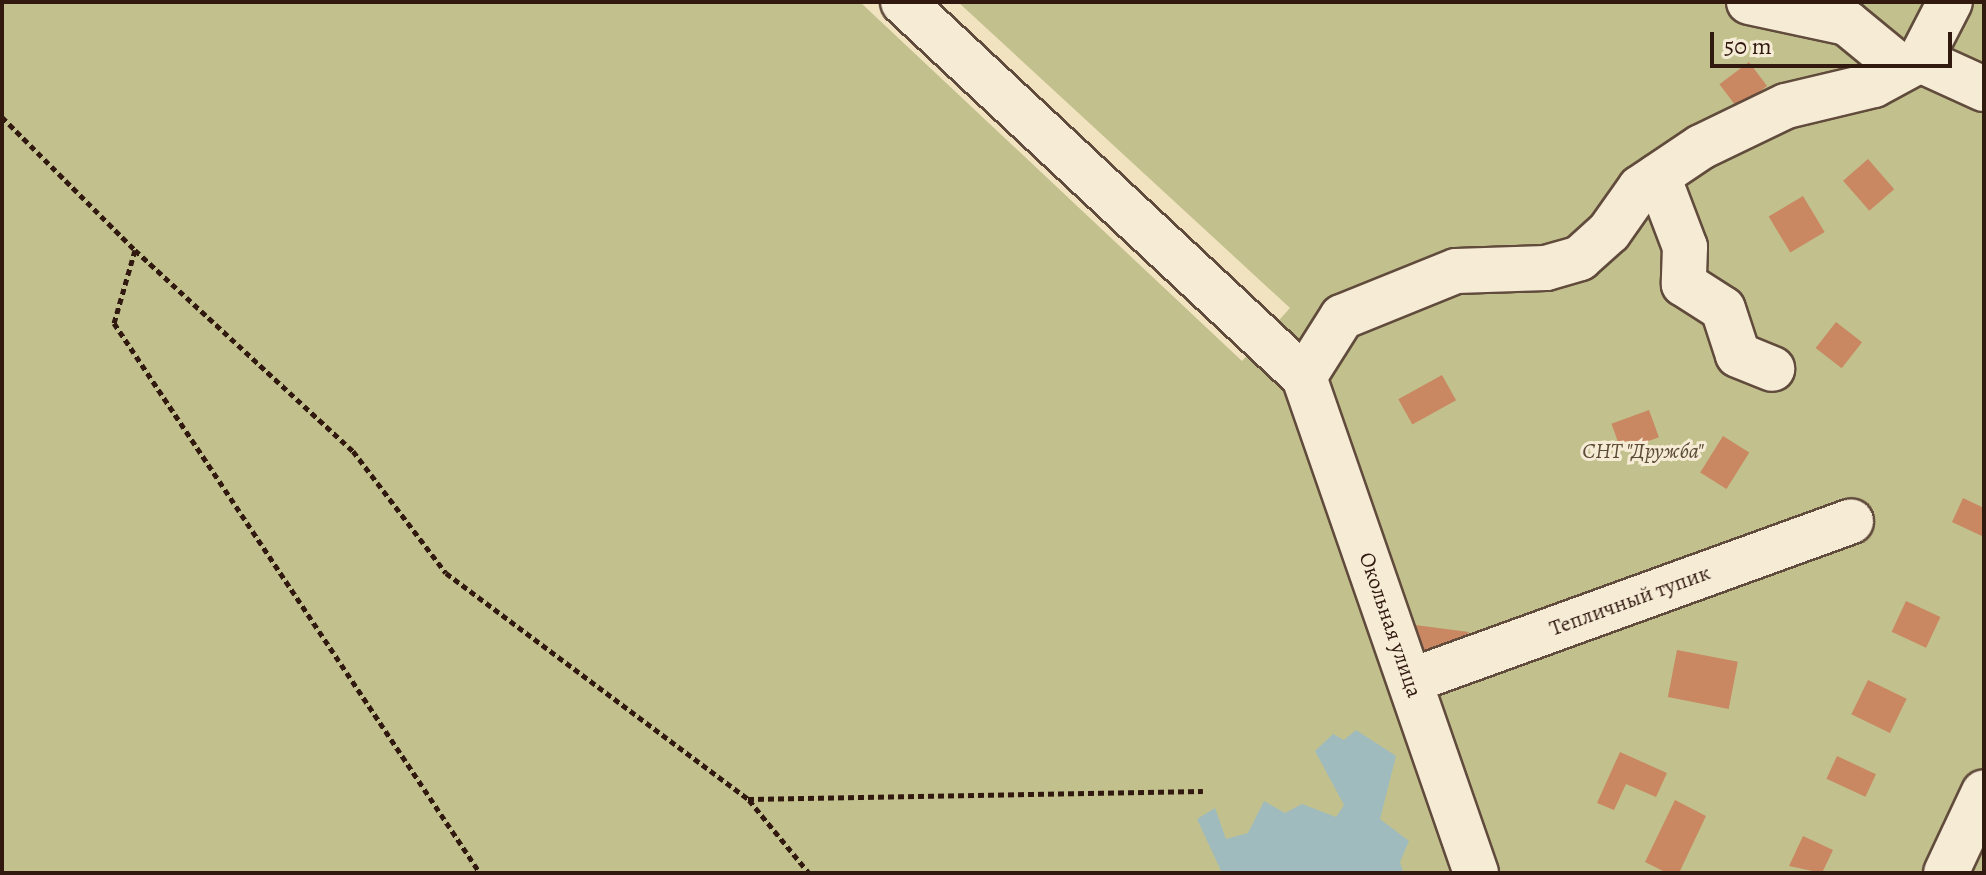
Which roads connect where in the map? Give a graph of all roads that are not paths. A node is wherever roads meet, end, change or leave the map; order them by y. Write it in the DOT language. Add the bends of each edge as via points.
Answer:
graph roads {
  1 [pos="903,2"];
  2 [pos="1749,2"];
  3 [pos="1950,2"];
  4 [pos="1912,65"];
  5 [pos="1984,89"];
  6 [pos="1658,176"];
  7 [pos="1772,369"];
  8 [pos="1304,377"];
  9 [pos="1851,521"];
  10 [pos="1410,681"];
  11 [pos="1984,792"];
  12 [pos="1476,873"];
  13 [pos="1946,873"];
  1 -- 8 [label="street"];
  2 -- 4 [label="street" via="1847,23"];
  3 -- 4 [label="street"];
  4 -- 5 [label="street"];
  4 -- 6 [label="street" via="1874,85 1786,106 1701,147"];
  6 -- 7 [label="street" via="1685,247 1684,284 1723,309 1738,355"];
  6 -- 8 [label="street" via="1640,188 1609,232 1580,258 1546,268 1456,271 1342,317"];
  8 -- 10 [label="street, Окольная улица"];
  9 -- 10 [label="street, Тепличный тупик"];
  10 -- 12 [label="street, Окольная улица"];
  11 -- 13 [label="street"];
}
